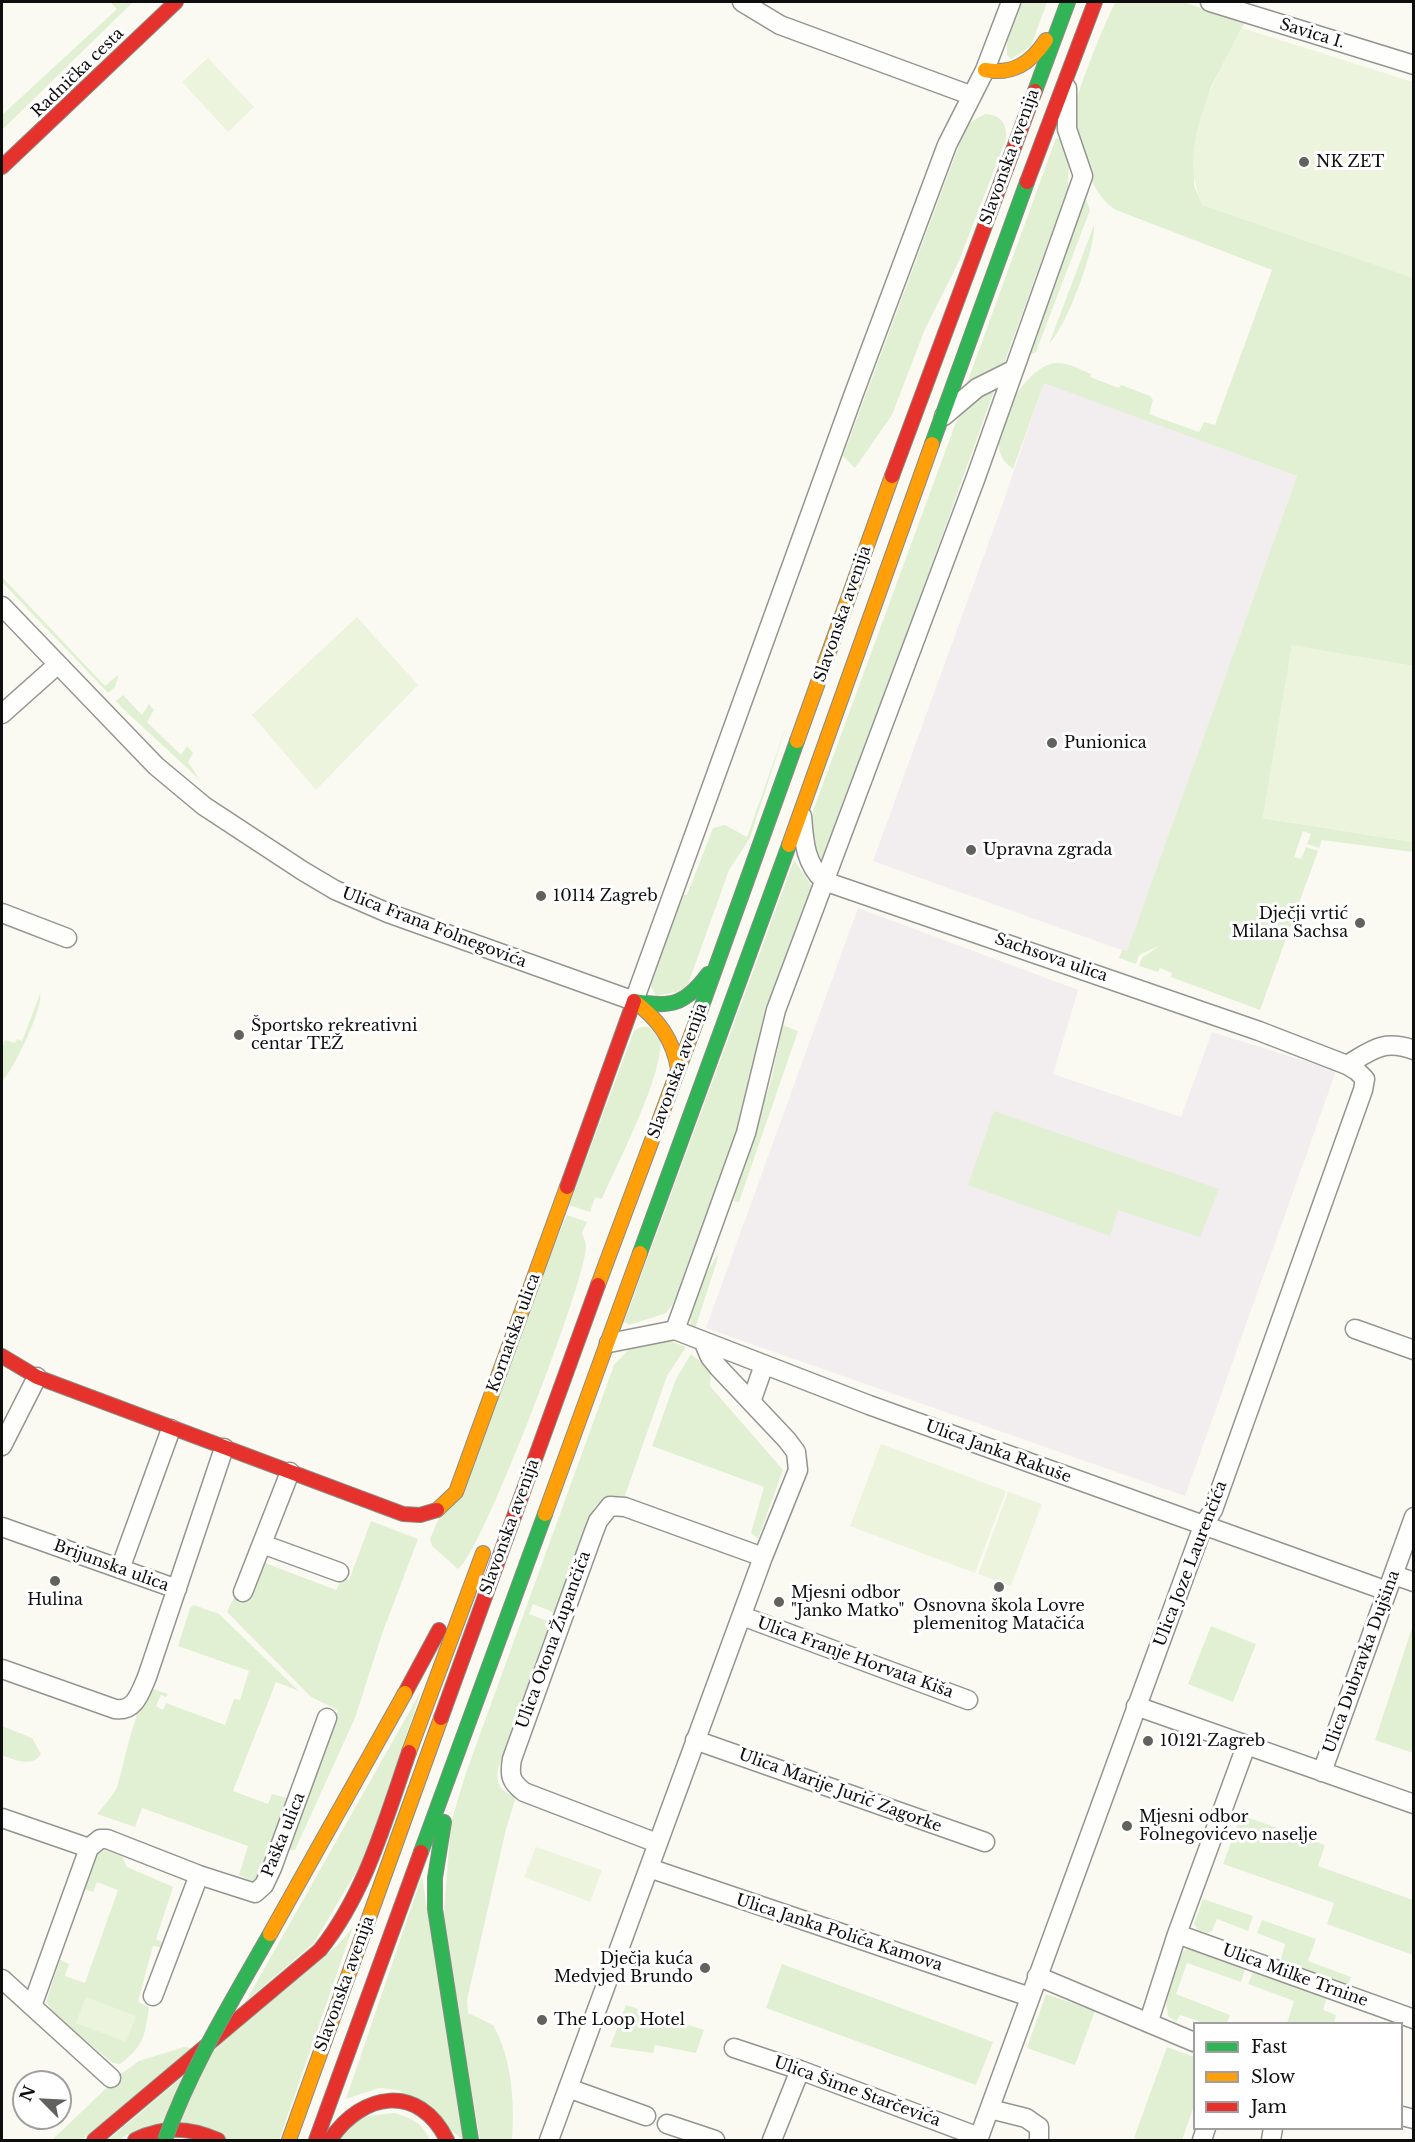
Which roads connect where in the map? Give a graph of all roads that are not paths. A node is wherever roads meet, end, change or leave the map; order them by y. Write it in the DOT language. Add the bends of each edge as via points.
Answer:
graph roads {
  1 [pos="176,2"];
  2 [pos="742,2"];
  3 [pos="1011,2"];
  4 [pos="1095,2"];
  5 [pos="1103,2"];
  6 [pos="1210,2"];
  7 [pos="1067,5"];
  8 [pos="1089,15"];
  9 [pos="1413,65"];
  10 [pos="985,70"];
  11 [pos="1067,74"];
  12 [pos="970,95"];
  13 [pos="2,167"];
  14 [pos="1013,370"];
  15 [pos="940,419"];
  16 [pos="2,606"];
  17 [pos="57,665"];
  18 [pos="2,714"];
  19 [pos="801,811"];
  20 [pos="825,881"];
  21 [pos="2,914"];
  22 [pos="67,938"];
  23 [pos="721,956"];
  24 [pos="634,1001"];
  25 [pos="1413,1050"];
  26 [pos="1347,1065"];
  27 [pos="678,1070"];
  28 [pos="1354,1329"];
  29 [pos="675,1330"];
  30 [pos="609,1343"];
  31 [pos="704,1343"];
  32 [pos="1413,1350"];
  33 [pos="2,1356"];
  34 [pos="764,1365"];
  35 [pos="37,1377"];
  36 [pos="559,1391"];
  37 [pos="751,1402"];
  38 [pos="171,1429"];
  39 [pos="2,1446"];
  40 [pos="224,1449"];
  41 [pos="290,1472"];
  42 [pos="1413,1517"];
  43 [pos="1203,1526"];
  44 [pos="2,1527"];
  45 [pos="487,1544"];
  46 [pos="262,1545"];
  47 [pos="763,1557"];
  48 [pos="120,1569"];
  49 [pos="339,1572"];
  50 [pos="1413,1582"];
  51 [pos="1390,1583"];
  52 [pos="177,1589"];
  53 [pos="243,1592"];
  54 [pos="742,1616"];
  55 [pos="2,1668"];
  56 [pos="968,1700"];
  57 [pos="1136,1706"];
  58 [pos="327,1718"];
  59 [pos="695,1740"];
  60 [pos="460,1742"];
  61 [pos="1246,1746"];
  62 [pos="1322,1772"];
  63 [pos="1413,1804"];
  64 [pos="2,1818"];
  65 [pos="985,1842"];
  66 [pos="657,1843"];
  67 [pos="89,1848"];
  68 [pos="649,1868"];
  69 [pos="199,1875"];
  70 [pos="1177,1934"];
  71 [pos="1037,1976"];
  72 [pos="2,1979"];
  73 [pos="153,1996"];
  74 [pos="1030,1998"];
  75 [pos="32,2006"];
  76 [pos="1413,2019"];
  77 [pos="1149,2021"];
  78 [pos="1193,2042"];
  79 [pos="734,2048"];
  80 [pos="800,2070"];
  81 [pos="111,2078"];
  82 [pos="568,2088"];
  83 [pos="990,2109"];
  84 [pos="646,2116"];
  85 [pos="667,2124"];
  86 [pos="979,2139"];
  87 [pos="94,2140"];
  88 [pos="135,2140"];
  89 [pos="165,2140"];
  90 [pos="218,2140"];
  91 [pos="289,2140"];
  92 [pos="316,2140"];
  93 [pos="330,2140"];
  94 [pos="447,2140"];
  95 [pos="471,2140"];
  96 [pos="549,2140"];
  97 [pos="715,2140"];
  98 [pos="772,2140"];
  99 [pos="1039,2140"];
  1 -- 13 [label="main road, Radnička cesta"];
  2 -- 12 [label="street" via="780,25"];
  3 -- 10 [label="street"];
  4 -- 8 [label="main road, Slavonska avenija"];
  5 -- 8 [label="main road"];
  6 -- 9 [label="street, Savica I."];
  7 -- 10 [label="main road" via="1028,64 1008,72"];
  7 -- 23 [label="main road, Slavonska avenija" via="871,534"];
  8 -- 11 [label="main road, Slavonska avenija"];
  10 -- 12 [label="street"];
  11 -- 14 [label="street" via="1067,129 1083,176"];
  11 -- 15 [label="main road, Slavonska avenija"];
  12 -- 24 [label="street" via="947,145 853,396"];
  14 -- 15 [label="street" via="976,388"];
  14 -- 20 [label="street"];
  15 -- 19 [label="main road, Slavonska avenija"];
  16 -- 17 [label="street, Ulica Frana Folnegovića"];
  17 -- 18 [label="street"];
  17 -- 24 [label="street, Ulica Frana Folnegovića" via="156,766 204,806 335,890 388,913"];
  19 -- 20 [label="street" via="810,865"];
  19 -- 30 [label="main road, Slavonska avenija"];
  20 -- 26 [label="street, Sachsova ulica"];
  20 -- 29 [label="street" via="776,1010 746,1133"];
  21 -- 22 [label="street"];
  23 -- 24 [label="main road" via="682,1002 665,1006"];
  23 -- 27 [label="main road, Slavonska avenija"];
  24 -- 27 [label="main road" via="664,1026"];
  24 -- 41 [label="main road, Kornatska ulica" via="451,1499 438,1512 403,1514"];
  25 -- 26 [label="street" via="1388,1044"];
  26 -- 43 [label="street, Ulica Joze Laurenčića" via="1365,1079 1363,1090 1213,1510"];
  27 -- 36 [label="main road, Slavonska avenija"];
  28 -- 32 [label="street"];
  29 -- 30 [label="street"];
  29 -- 31 [label="street, Ulica Janka Rakuše"];
  30 -- 60 [label="main road, Slavonska avenija"];
  31 -- 34 [label="street, Ulica Janka Rakuše"];
  31 -- 37 [label="street" via="710,1357"];
  33 -- 35 [label="main road, Kornatska ulica"];
  34 -- 37 [label="street"];
  34 -- 43 [label="street, Ulica Janka Rakuše"];
  35 -- 38 [label="main road, Kornatska ulica"];
  35 -- 39 [label="street"];
  36 -- 45 [label="main road" via="521,1463"];
  36 -- 91 [label="main road, Slavonska avenija"];
  37 -- 47 [label="street" via="796,1452 798,1470"];
  38 -- 40 [label="main road, Kornatska ulica"];
  38 -- 48 [label="street"];
  40 -- 41 [label="main road, Kornatska ulica"];
  40 -- 52 [label="street"];
  41 -- 46 [label="street"];
  42 -- 51 [label="street, Ulica Dubravka Dujšina"];
  43 -- 51 [label="street, Ulica Janka Rakuše"];
  43 -- 57 [label="street, Ulica Joze Laurenčića"];
  44 -- 48 [label="street, Brijunska ulica"];
  45 -- 87 [label="main road" via="375,1849 338,1928 320,1950"];
  45 -- 89 [label="main road, bridge" via="197,2063"];
  46 -- 49 [label="street"];
  46 -- 53 [label="street"];
  47 -- 54 [label="street"];
  47 -- 66 [label="street, Ulica Otona Župančiča" via="625,1507 610,1506 598,1521 560,1621 512,1759 512,1783 524,1792"];
  48 -- 52 [label="street, Brijunska ulica"];
  50 -- 51 [label="street, Ulica Janka Rakuše"];
  51 -- 62 [label="street, Ulica Dubravka Dujšina"];
  52 -- 55 [label="street, Brijunska ulica" via="140,1694 127,1708 115,1708"];
  54 -- 56 [label="street, Ulica Franje Horvata Kiša"];
  54 -- 59 [label="street"];
  57 -- 61 [label="street"];
  57 -- 71 [label="street, Ulica Joze Laurenčića"];
  58 -- 69 [label="street, Paška ulica" via="264,1885 255,1893 245,1892"];
  59 -- 65 [label="street, Ulica Marije Jurić Zagorke"];
  59 -- 66 [label="street"];
  60 -- 92 [label="main road, Slavonska avenija"];
  60 -- 95 [label="main road" via="439,1851 435,1909"];
  61 -- 62 [label="street"];
  61 -- 70 [label="street"];
  62 -- 63 [label="street"];
  64 -- 67 [label="street"];
  66 -- 68 [label="street"];
  67 -- 69 [label="street, Paška ulica" via="100,1839 107,1839"];
  67 -- 75 [label="street"];
  68 -- 74 [label="street, Ulica Janka Polića Kamova"];
  68 -- 82 [label="street"];
  69 -- 73 [label="street"];
  70 -- 76 [label="street, Ulica Milke Trnine"];
  70 -- 77 [label="street"];
  71 -- 74 [label="street, Ulica Joze Laurenčića"];
  71 -- 77 [label="street"];
  72 -- 75 [label="street"];
  74 -- 83 [label="street, Ulica Joze Laurenčića"];
  75 -- 81 [label="street"];
  77 -- 78 [label="street"];
  79 -- 80 [label="street, Ulica Šime Starčevića"];
  80 -- 86 [label="street, Ulica Šime Starčevića"];
  80 -- 98 [label="street"];
  82 -- 84 [label="street"];
  82 -- 96 [label="street"];
  83 -- 86 [label="street, Ulica Joze Laurenčića"];
  83 -- 99 [label="street" via="1034,2121 1039,2127"];
  85 -- 97 [label="street"];
  88 -- 90 [label="main road" via="171,2128"];
  93 -- 94 [label="main road" via="345,2117 384,2100 425,2112 437,2122"];
}
